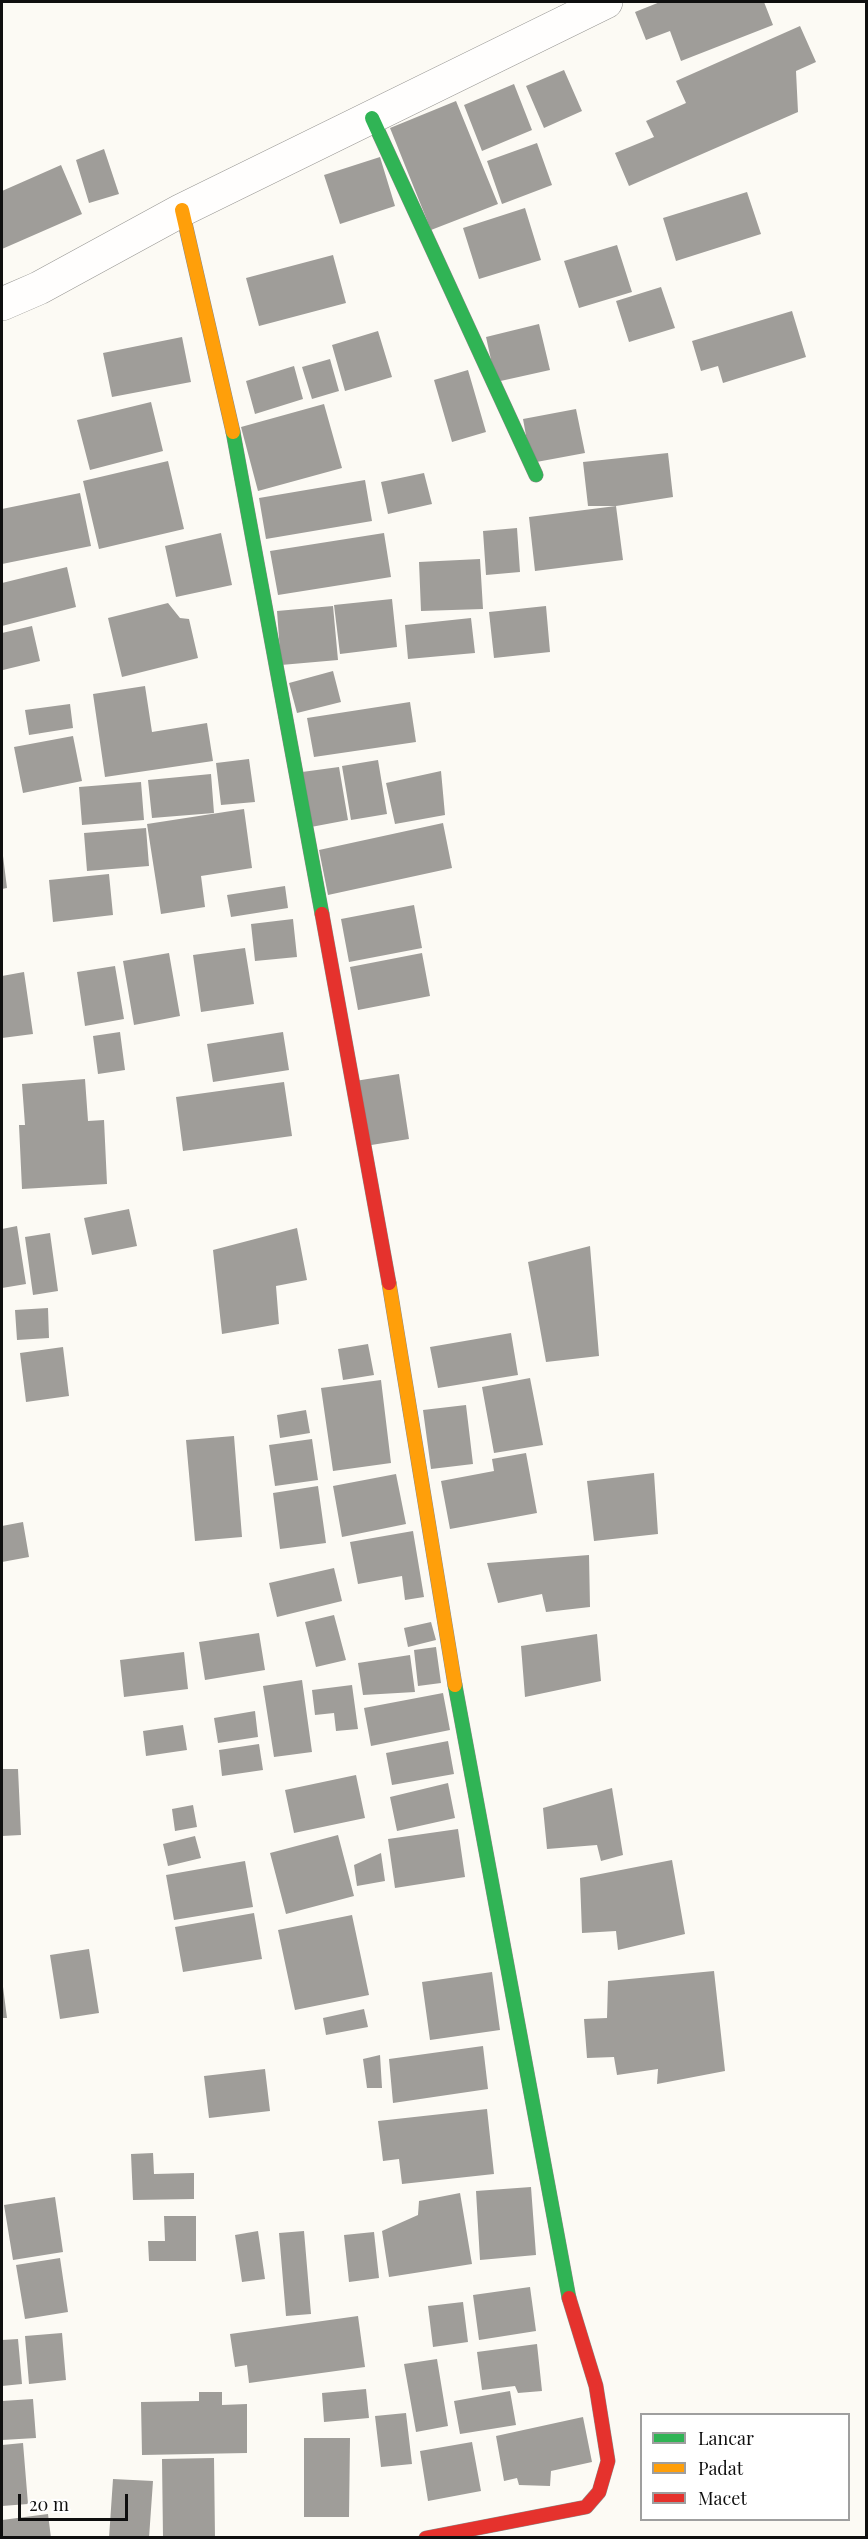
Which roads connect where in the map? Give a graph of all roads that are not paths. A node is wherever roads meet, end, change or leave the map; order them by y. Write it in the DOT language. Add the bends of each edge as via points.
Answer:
graph roads {
  1 [pos="606,2"];
  2 [pos="372,118"];
  3 [pos="183,210"];
  4 [pos="2,304"];
  5 [pos="536,475"];
  6 [pos="426,2538"];
  1 -- 2 [label="street"];
  2 -- 3 [label="street"];
  2 -- 5 [label="street"];
  3 -- 4 [label="street"];
  3 -- 6 [label="street" via="239,456 383,1249 511,1991 566,2288 596,2386 608,2462 599,2492 586,2507"];
}
